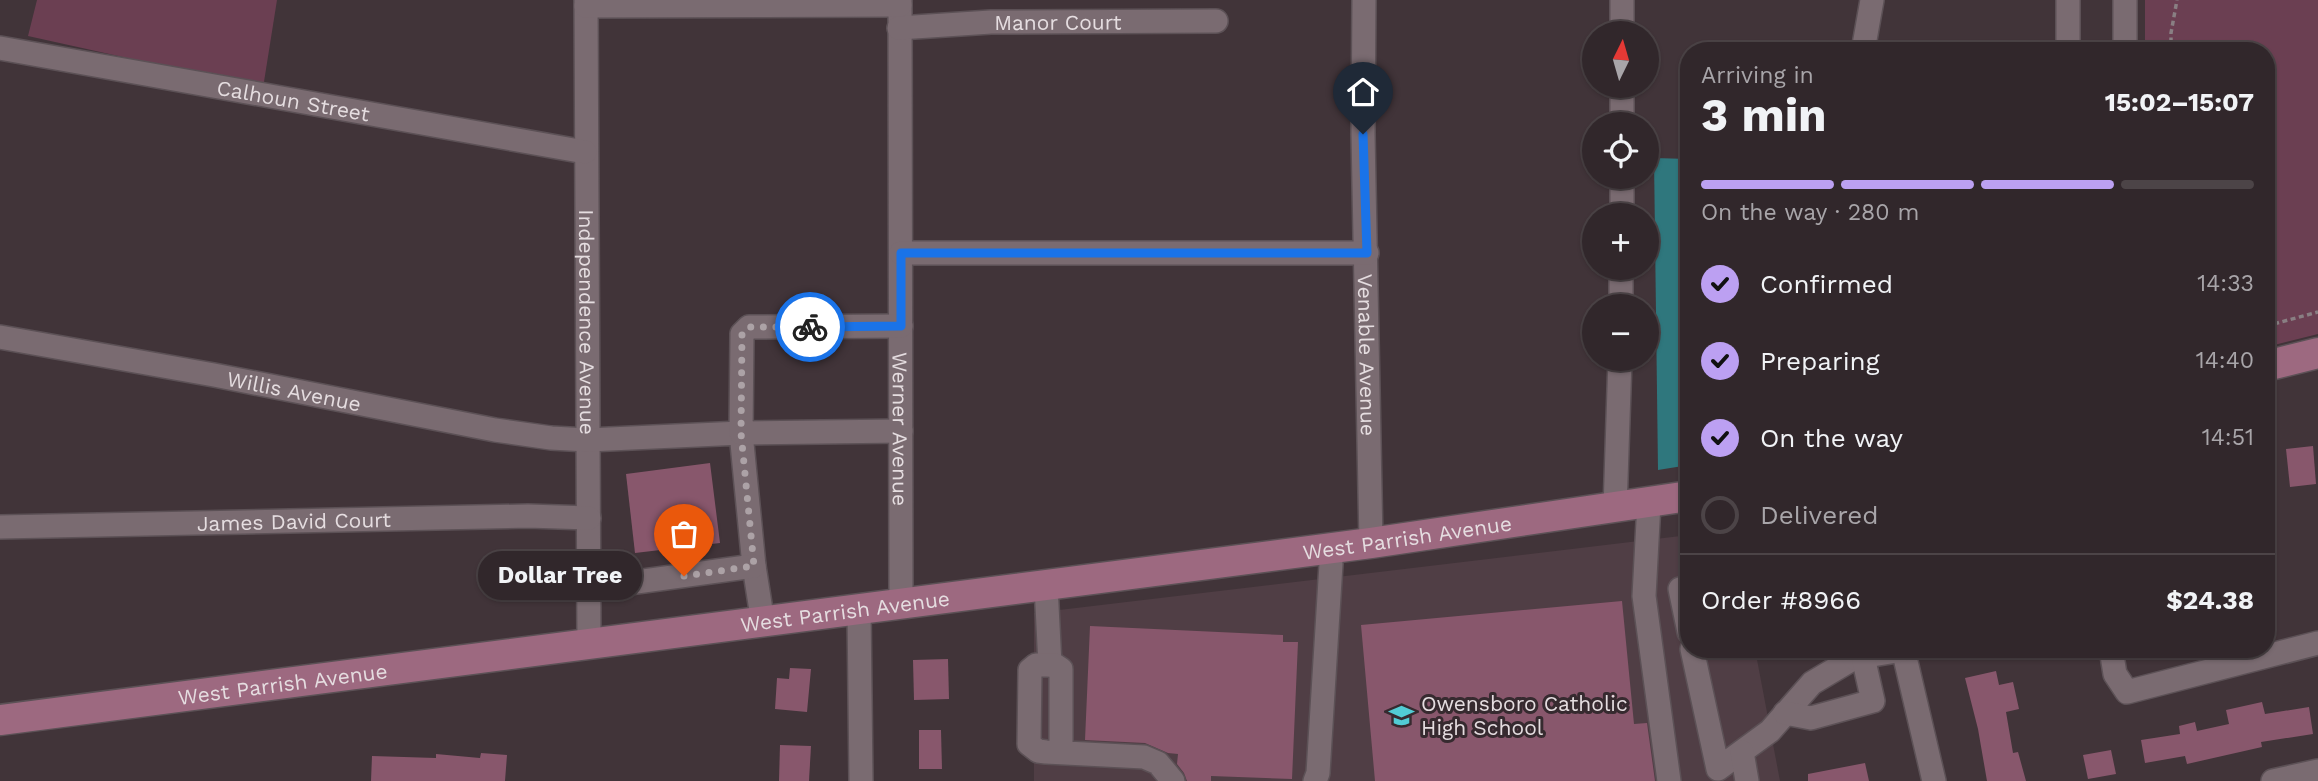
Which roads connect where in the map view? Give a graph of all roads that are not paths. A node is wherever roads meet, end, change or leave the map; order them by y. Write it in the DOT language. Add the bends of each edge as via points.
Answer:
graph roads {
  1 [pos="1364,0"];
  2 [pos="1622,0"];
  3 [pos="1871,0"];
  4 [pos="2068,0"];
  5 [pos="2126,0"];
  6 [pos="586,3"];
  7 [pos="900,11"];
  8 [pos="1216,21"];
  9 [pos="1622,21"];
  10 [pos="1864,42"];
  11 [pos="2068,42"];
  12 [pos="2125,42"];
  13 [pos="0,48"];
  14 [pos="585,152"];
  15 [pos="901,253"];
  16 [pos="1367,253"];
  17 [pos="901,326"];
  18 [pos="0,337"];
  19 [pos="2318,353"];
  20 [pos="2275,364"];
  21 [pos="1620,371"];
  22 [pos="901,430"];
  23 [pos="741,433"];
  24 [pos="589,440"];
  25 [pos="1680,498"];
  26 [pos="1649,503"];
  27 [pos="1615,509"];
  28 [pos="589,518"];
  29 [pos="0,527"];
  30 [pos="1371,543"];
  31 [pos="1328,549"];
  32 [pos="754,566"];
  33 [pos="614,585"];
  34 [pos="1046,586"];
  35 [pos="901,604"];
  36 [pos="859,610"];
  37 [pos="762,623"];
  38 [pos="2318,643"];
  39 [pos="589,645"];
  40 [pos="2275,648"];
  41 [pos="1694,658"];
  42 [pos="1851,658"];
  43 [pos="1857,658"];
  44 [pos="1905,658"];
  45 [pos="2112,658"];
  46 [pos="2238,658"];
  47 [pos="1049,665"];
  48 [pos="1786,713"];
  49 [pos="0,720"];
  50 [pos="1061,752"];
  51 [pos="1742,752"];
  52 [pos="2318,771"];
  53 [pos="1713,775"];
  54 [pos="861,781"];
  55 [pos="1173,781"];
  56 [pos="1315,781"];
  57 [pos="1670,781"];
  58 [pos="1747,781"];
  59 [pos="1934,781"];
  60 [pos="2273,781"];
  1 -- 16 [label="street, Venable Avenue"];
  2 -- 9 [label="street"];
  3 -- 10 [label="street"];
  4 -- 11 [label="street"];
  5 -- 12 [label="street"];
  6 -- 7 [label="street, Manor Court"];
  6 -- 14 [label="street, Independence Avenue"];
  7 -- 8 [label="street, Manor Court" via="991,22"];
  7 -- 15 [label="street, Werner Avenue"];
  13 -- 14 [label="street, Calhoun Street"];
  14 -- 24 [label="street, Independence Avenue"];
  15 -- 16 [label="street"];
  15 -- 17 [label="street, Werner Avenue"];
  16 -- 30 [label="street, Venable Avenue"];
  17 -- 22 [label="street, Werner Avenue"];
  17 -- 23 [label="street" via="749,327 742,334"];
  18 -- 24 [label="street, Willis Avenue" via="495,430"];
  19 -- 20 [label="main road"];
  21 -- 27 [label="street"];
  22 -- 23 [label="street, Willis Avenue"];
  22 -- 35 [label="street, Werner Avenue"];
  23 -- 24 [label="street, Willis Avenue"];
  23 -- 32 [label="street"];
  24 -- 28 [label="street, Independence Avenue"];
  25 -- 26 [label="main road, West Parrish Avenue"];
  26 -- 27 [label="main road, West Parrish Avenue"];
  26 -- 57 [label="street" via="1644,596"];
  27 -- 30 [label="main road, West Parrish Avenue"];
  28 -- 29 [label="street, James David Court"];
  28 -- 39 [label="street, Independence Avenue"];
  30 -- 31 [label="main road, West Parrish Avenue"];
  31 -- 34 [label="main road, West Parrish Avenue"];
  31 -- 56 [label="street" via="1330,578"];
  32 -- 33 [label="street"];
  32 -- 37 [label="street"];
  34 -- 35 [label="main road, West Parrish Avenue"];
  34 -- 47 [label="street"];
  35 -- 36 [label="main road, West Parrish Avenue"];
  36 -- 37 [label="main road, West Parrish Avenue"];
  36 -- 54 [label="street"];
  37 -- 39 [label="main road, West Parrish Avenue"];
  38 -- 40 [label="street"];
  39 -- 49 [label="main road, West Parrish Avenue"];
  41 -- 53 [label="street"];
  42 -- 48 [label="street" via="1812,683"];
  43 -- 48 [label="street" via="1872,701 1811,718"];
  44 -- 59 [label="street"];
  45 -- 46 [label="street" via="2115,674 2127,692"];
  47 -- 50 [label="street" via="1058,666 1062,674"];
  47 -- 50 [label="street" via="1035,665 1030,670 1029,744 1038,751"];
  48 -- 51 [label="street"];
  50 -- 55 [label="street" via="1144,757 1157,763"];
  51 -- 53 [label="street"];
  51 -- 58 [label="street"];
  52 -- 60 [label="street"];
}
